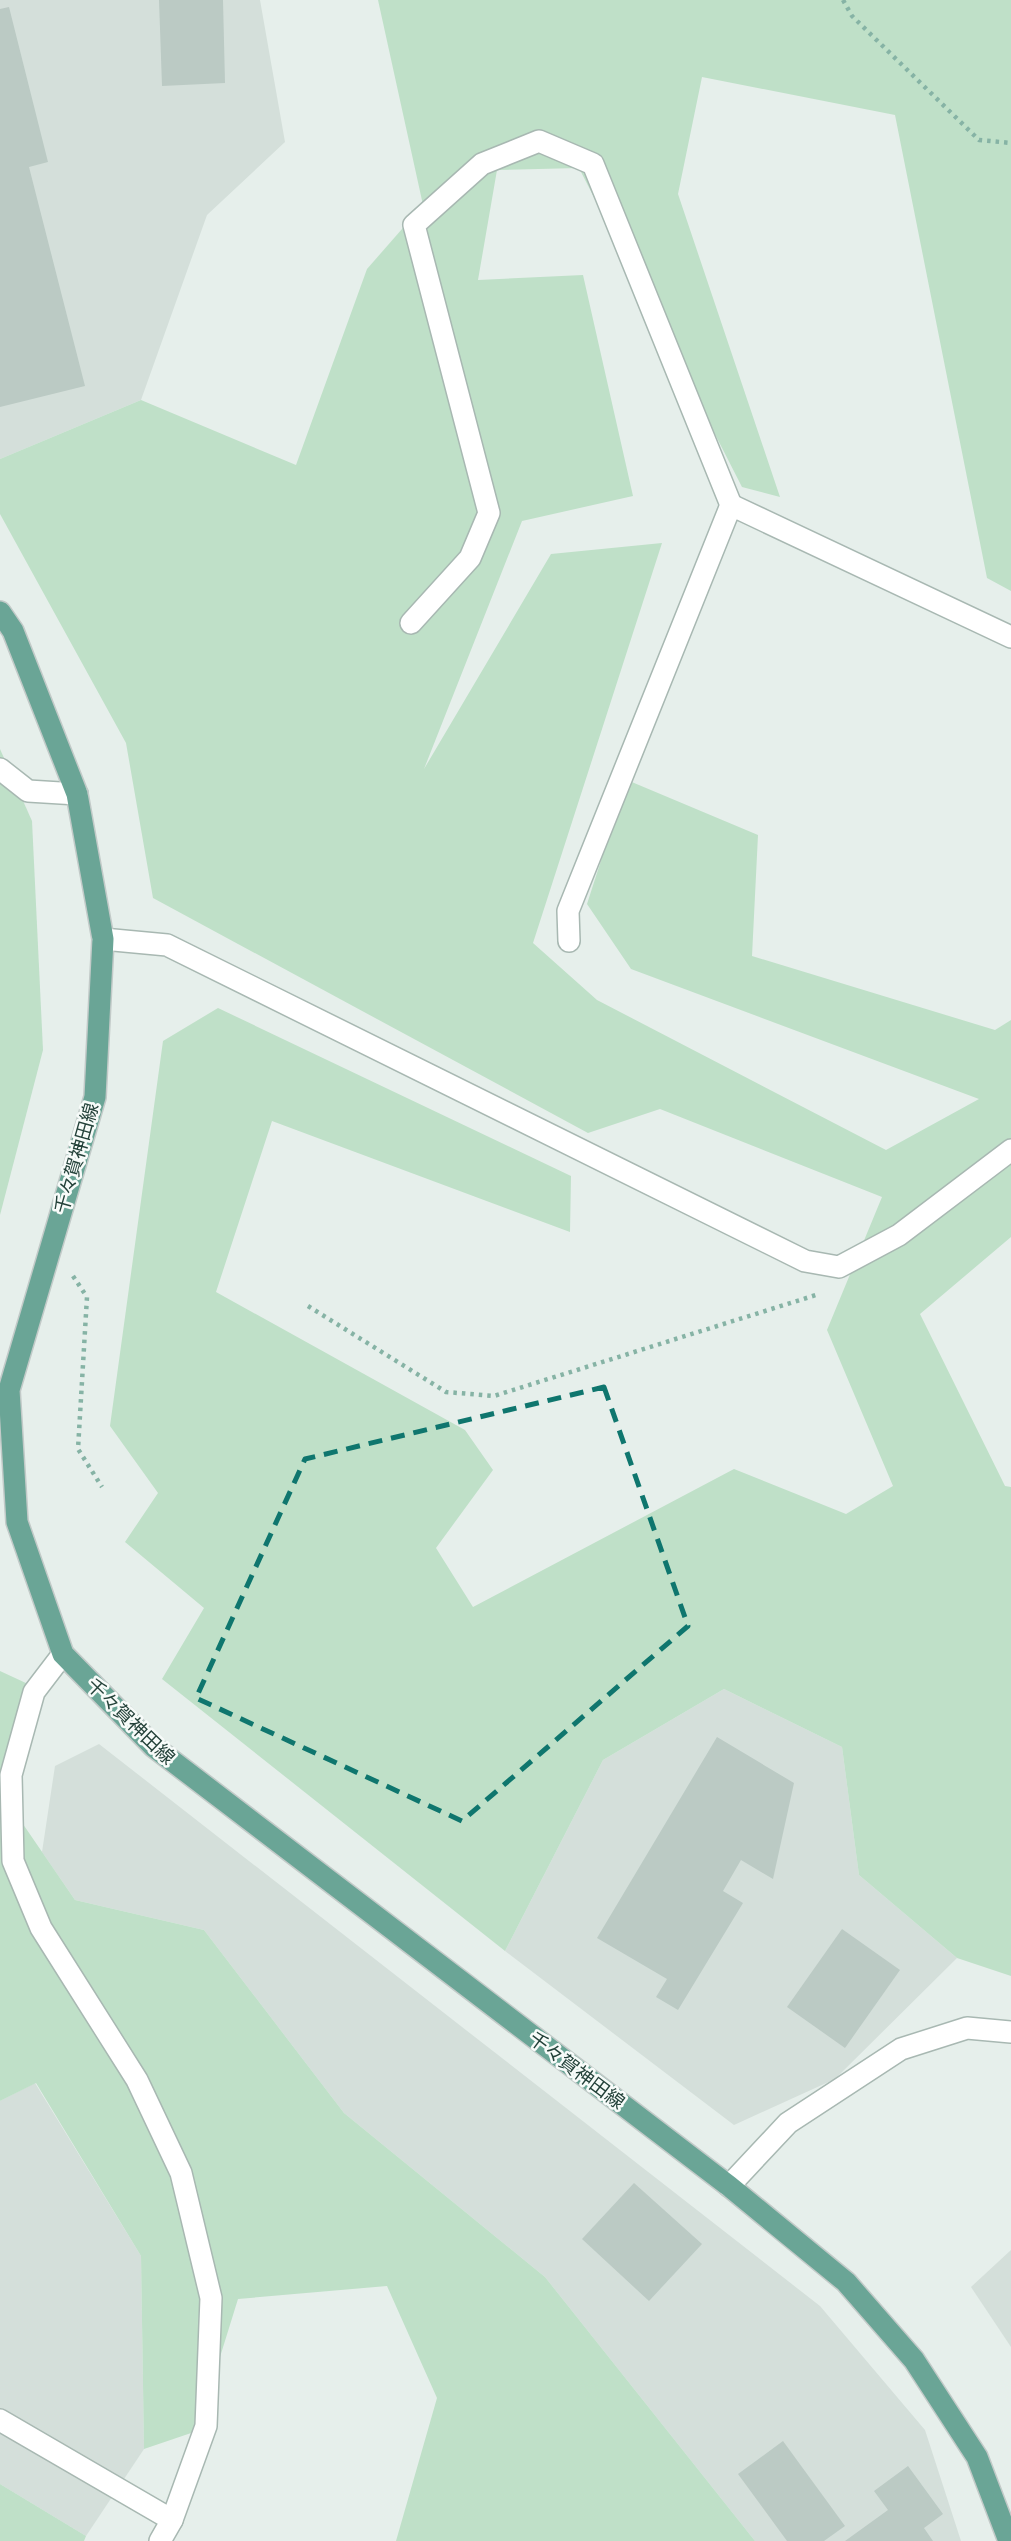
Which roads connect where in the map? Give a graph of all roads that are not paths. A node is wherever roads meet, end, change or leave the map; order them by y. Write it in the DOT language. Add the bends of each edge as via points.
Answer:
graph roads {
  1 [pos="731,505"];
  2 [pos="0,612"];
  3 [pos="411,623"];
  4 [pos="1011,637"];
  5 [pos="0,769"];
  6 [pos="77,794"];
  7 [pos="103,939"];
  8 [pos="569,941"];
  9 [pos="1011,1150"];
  10 [pos="63,1654"];
  11 [pos="1011,2032"];
  12 [pos="729,2186"];
  13 [pos="0,2420"];
  14 [pos="172,2520"];
  15 [pos="160,2541"];
  16 [pos="1009,2541"];
  1 -- 3 [label="street" via="593,164 539,141 482,164 414,225 489,513 470,558"];
  1 -- 4 [label="street"];
  1 -- 8 [label="street" via="568,911"];
  2 -- 6 [label="main road, 千々賀神田線" via="13,631"];
  5 -- 6 [label="street" via="28,790"];
  6 -- 7 [label="main road, 千々賀神田線"];
  7 -- 9 [label="street" via="167,946 805,1261 839,1267 899,1235"];
  7 -- 10 [label="main road, 千々賀神田線" via="94,1097 9,1390 17,1522"];
  10 -- 12 [label="main road, 千々賀神田線" via="154,1747"];
  10 -- 14 [label="street" via="34,1692 11,1776 13,1861 41,1928 137,2080 181,2174 211,2298 206,2426"];
  11 -- 12 [label="street" via="967,2028 901,2049 788,2123"];
  12 -- 16 [label="main road, 千々賀神田線" via="846,2282 914,2360 977,2458"];
  13 -- 14 [label="street"];
  14 -- 15 [label="street"];
}
